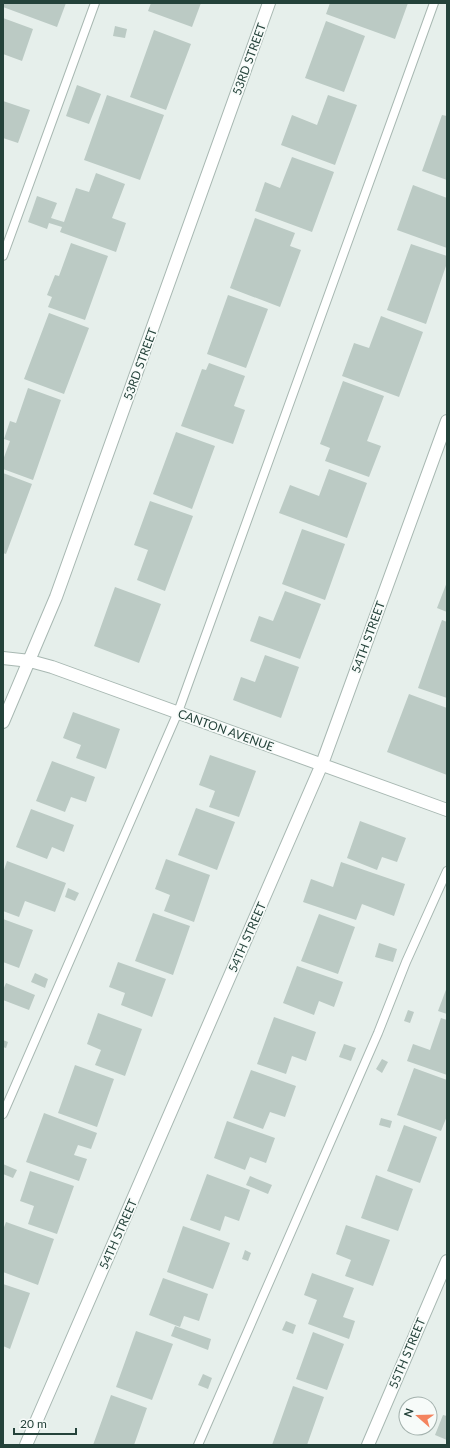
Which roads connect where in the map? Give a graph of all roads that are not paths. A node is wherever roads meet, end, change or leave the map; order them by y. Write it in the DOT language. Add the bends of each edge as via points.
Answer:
graph roads {
  1 [pos="95,3"];
  2 [pos="269,3"];
  3 [pos="434,3"];
  4 [pos="3,256"];
  5 [pos="447,421"];
  6 [pos="3,658"];
  7 [pos="30,661"];
  8 [pos="178,712"];
  9 [pos="3,722"];
  10 [pos="322,764"];
  11 [pos="447,810"];
  12 [pos="447,871"];
  13 [pos="3,1114"];
  14 [pos="447,1261"];
  15 [pos="26,1445"];
  16 [pos="198,1445"];
  17 [pos="368,1445"];
  1 -- 4 [label="lane"];
  2 -- 7 [label="street, 53RD STREET" via="56,597"];
  3 -- 8 [label="lane"];
  5 -- 10 [label="street, 54TH STREET"];
  6 -- 7 [label="street, CANTON AVENUE"];
  7 -- 8 [label="street, CANTON AVENUE"];
  7 -- 9 [label="street, 53RD STREET"];
  8 -- 10 [label="street, CANTON AVENUE"];
  8 -- 13 [label="lane"];
  10 -- 11 [label="street, CANTON AVENUE"];
  10 -- 15 [label="street, 54TH STREET"];
  12 -- 16 [label="lane"];
  14 -- 17 [label="street, 55TH STREET"];
}
